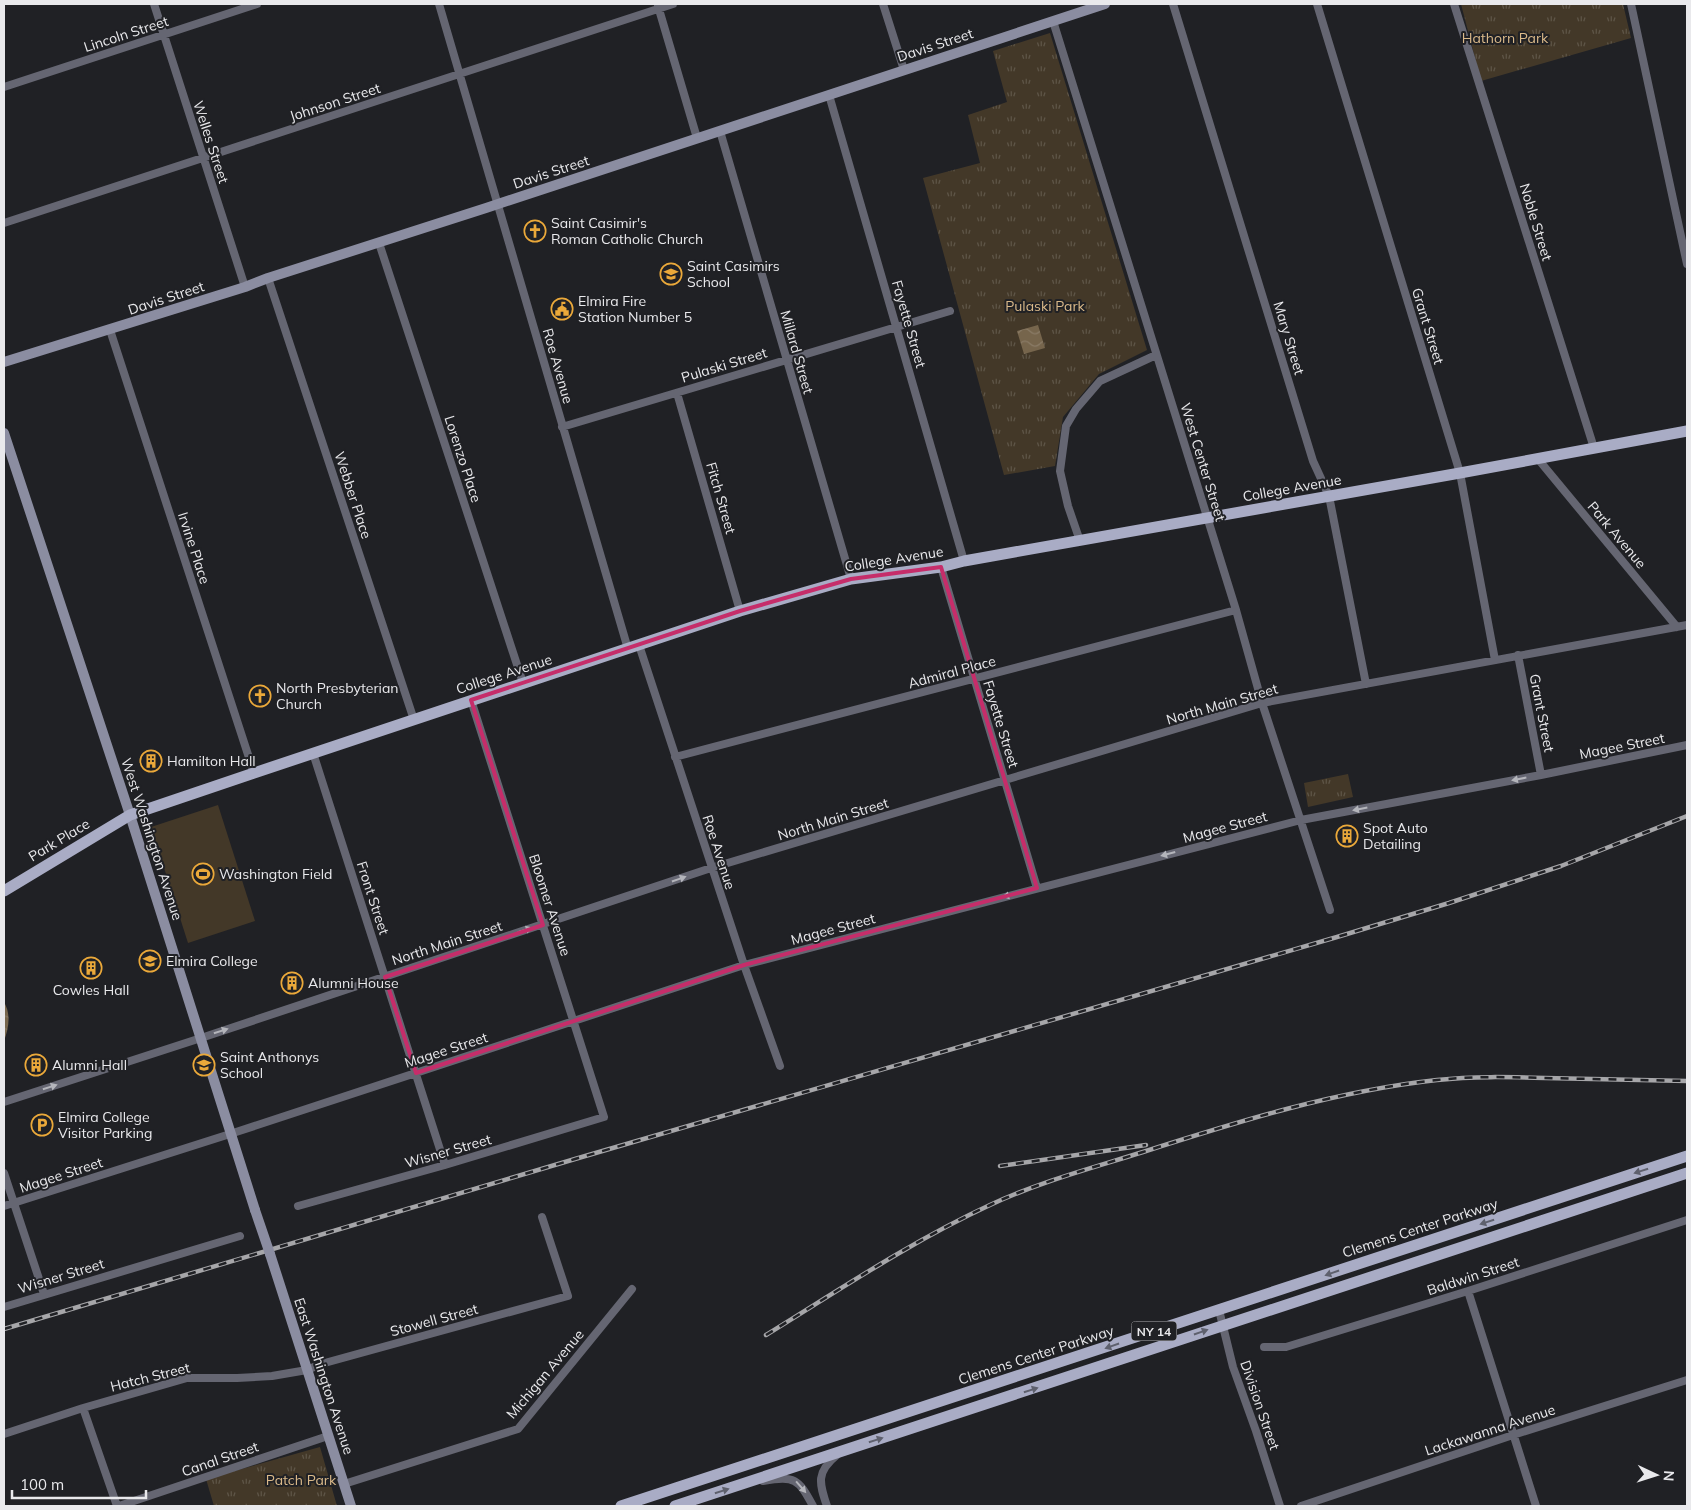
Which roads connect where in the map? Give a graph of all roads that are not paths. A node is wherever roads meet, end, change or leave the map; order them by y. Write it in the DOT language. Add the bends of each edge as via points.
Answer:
graph roads {
  1 [pos="154,4"];
  2 [pos="257,4"];
  3 [pos="439,4"];
  4 [pos="673,4"];
  5 [pos="883,4"];
  6 [pos="1105,4"];
  7 [pos="1174,4"];
  8 [pos="1317,4"];
  9 [pos="1454,4"];
  10 [pos="1631,4"];
  11 [pos="658,6"];
  12 [pos="1053,21"];
  13 [pos="164,34"];
  14 [pos="904,70"];
  15 [pos="460,75"];
  16 [pos="4,88"];
  17 [pos="829,94"];
  18 [pos="720,131"];
  19 [pos="697,138"];
  20 [pos="203,159"];
  21 [pos="497,205"];
  22 [pos="4,222"];
  23 [pos="379,243"];
  24 [pos="1687,264"];
  25 [pos="268,278"];
  26 [pos="245,287"];
  27 [pos="950,311"];
  28 [pos="896,327"];
  29 [pos="110,330"];
  30 [pos="1156,355"];
  31 [pos="786,360"];
  32 [pos="4,362"];
  33 [pos="677,393"];
  34 [pos="562,427"];
  35 [pos="1687,432"];
  36 [pos="4,434"];
  37 [pos="1594,448"];
  38 [pos="1538,459"];
  39 [pos="1460,474"];
  40 [pos="1329,496"];
  41 [pos="1207,518"];
  42 [pos="1080,541"];
  43 [pos="964,561"];
  44 [pos="941,567"];
  45 [pos="851,579"];
  46 [pos="1236,610"];
  47 [pos="740,611"];
  48 [pos="1687,625"];
  49 [pos="1677,627"];
  50 [pos="639,645"];
  51 [pos="628,649"];
  52 [pos="1518,656"];
  53 [pos="1495,660"];
  54 [pos="975,679"];
  55 [pos="523,683"];
  56 [pos="1366,684"];
  57 [pos="471,700"];
  58 [pos="1262,703"];
  59 [pos="414,720"];
  60 [pos="1687,746"];
  61 [pos="313,753"];
  62 [pos="675,757"];
  63 [pos="254,773"];
  64 [pos="1541,775"];
  65 [pos="1005,781"];
  66 [pos="130,815"];
  67 [pos="1301,820"];
  68 [pos="711,868"];
  69 [pos="1037,888"];
  70 [pos="4,891"];
  71 [pos="1330,910"];
  72 [pos="543,924"];
  73 [pos="744,965"];
  74 [pos="385,977"];
  75 [pos="574,1020"];
  76 [pos="201,1038"];
  77 [pos="780,1066"];
  78 [pos="416,1072"];
  79 [pos="4,1102"];
  80 [pos="604,1117"];
  81 [pos="230,1134"];
  82 [pos="1687,1156"];
  83 [pos="445,1165"];
  84 [pos="4,1173"];
  85 [pos="1687,1173"];
  86 [pos="14,1203"];
  87 [pos="4,1206"];
  88 [pos="298,1206"];
  89 [pos="542,1217"];
  90 [pos="1687,1220"];
  91 [pos="240,1236"];
  92 [pos="270,1254"];
  93 [pos="632,1290"];
  94 [pos="1468,1291"];
  95 [pos="44,1294"];
  96 [pos="4,1307"];
  97 [pos="1219,1310"];
  98 [pos="1222,1325"];
  99 [pos="1264,1347"];
  100 [pos="307,1370"];
  101 [pos="1687,1380"];
  102 [pos="83,1408"];
  103 [pos="4,1434"];
  104 [pos="1513,1435"];
  105 [pos="328,1436"];
  106 [pos="841,1452"];
  107 [pos="746,1483"];
  108 [pos="344,1484"];
  109 [pos="118,1506"];
  110 [pos="351,1506"];
  111 [pos="621,1506"];
  112 [pos="675,1506"];
  113 [pos="813,1506"];
  114 [pos="827,1506"];
  115 [pos="1280,1506"];
  116 [pos="1301,1506"];
  117 [pos="1536,1506"];
  1 -- 13 [label="street, Welles Street"];
  2 -- 13 [label="street, Lincoln Street"];
  3 -- 15 [label="street, Roe Avenue"];
  4 -- 11 [label="street, Johnson Street"];
  5 -- 14 [label="street"];
  6 -- 12 [label="street, Davis Street"];
  7 -- 40 [label="street, Mary Street" via="1313,461"];
  8 -- 39 [label="street, Grant Street"];
  9 -- 37 [label="street, Noble Street"];
  10 -- 24 [label="street"];
  11 -- 15 [label="street, Johnson Street"];
  11 -- 19 [label="street"];
  12 -- 14 [label="street, Davis Street"];
  12 -- 30 [label="street, West Center Street"];
  13 -- 16 [label="street, Lincoln Street"];
  13 -- 20 [label="street, Welles Street"];
  14 -- 17 [label="street, Davis Street"];
  15 -- 20 [label="street, Johnson Street"];
  15 -- 21 [label="street, Roe Avenue"];
  17 -- 18 [label="street, Davis Street"];
  17 -- 28 [label="street, Fayette Street"];
  18 -- 19 [label="street, Davis Street"];
  18 -- 31 [label="street, Millard Street"];
  19 -- 21 [label="street, Davis Street"];
  20 -- 22 [label="street, Johnson Street"];
  20 -- 26 [label="street, Welles Street"];
  21 -- 23 [label="street, Davis Street"];
  21 -- 34 [label="street, Roe Avenue"];
  23 -- 25 [label="street, Davis Street"];
  23 -- 55 [label="street, Lorenzo Place"];
  25 -- 26 [label="street, Davis Street"];
  25 -- 59 [label="street, Webber Place"];
  26 -- 29 [label="street, Davis Street"];
  27 -- 28 [label="street, Pulaski Street"];
  28 -- 31 [label="street, Pulaski Street"];
  28 -- 43 [label="street, Fayette Street"];
  29 -- 32 [label="street, Davis Street"];
  29 -- 63 [label="street, Irvine Place"];
  30 -- 41 [label="street, West Center Street"];
  30 -- 42 [label="street" via="1100,381 1066,426 1060,471"];
  31 -- 33 [label="street, Pulaski Street"];
  31 -- 45 [label="street, Millard Street"];
  33 -- 34 [label="street, Pulaski Street"];
  33 -- 47 [label="street, Fitch Street"];
  34 -- 51 [label="street, Roe Avenue"];
  35 -- 37 [label="main road, College Avenue"];
  36 -- 66 [label="street, West Washington Avenue"];
  37 -- 38 [label="main road, College Avenue"];
  38 -- 39 [label="main road, College Avenue"];
  38 -- 49 [label="street, Park Avenue"];
  39 -- 40 [label="main road, College Avenue"];
  39 -- 53 [label="street, Grant Street"];
  40 -- 41 [label="main road, College Avenue"];
  40 -- 56 [label="street, Mary Street"];
  41 -- 42 [label="main road, College Avenue"];
  41 -- 46 [label="street, West Center Street"];
  42 -- 43 [label="main road, College Avenue"];
  43 -- 44 [label="main road, College Avenue"];
  44 -- 45 [label="main road, College Avenue"];
  44 -- 54 [label="street, Fayette Street"];
  45 -- 47 [label="main road, College Avenue"];
  46 -- 54 [label="street, Admiral Place"];
  46 -- 58 [label="street, West Center Street"];
  47 -- 50 [label="main road, College Avenue"];
  48 -- 49 [label="street, North Main Street"];
  49 -- 52 [label="street, North Main Street"];
  50 -- 51 [label="main road, College Avenue"];
  50 -- 62 [label="street, Roe Avenue"];
  51 -- 55 [label="main road, College Avenue"];
  52 -- 53 [label="street, North Main Street"];
  52 -- 64 [label="street, Grant Street"];
  53 -- 56 [label="street, North Main Street"];
  54 -- 62 [label="street, Admiral Place"];
  54 -- 65 [label="street, Fayette Street"];
  55 -- 57 [label="main road, College Avenue"];
  56 -- 58 [label="street, North Main Street"];
  57 -- 59 [label="main road, College Avenue"];
  57 -- 72 [label="street, Bloomer Avenue"];
  58 -- 65 [label="street, North Main Street"];
  58 -- 67 [label="street, West Center Street"];
  59 -- 61 [label="main road, College Avenue"];
  60 -- 64 [label="street, Magee Street"];
  61 -- 63 [label="main road, College Avenue"];
  61 -- 74 [label="street, Front Street"];
  62 -- 68 [label="street, Roe Avenue"];
  63 -- 66 [label="main road, College Avenue"];
  64 -- 67 [label="street, Magee Street, one-way"];
  65 -- 68 [label="street, North Main Street"];
  65 -- 69 [label="street, Fayette Street"];
  66 -- 70 [label="main road, Park Place"];
  66 -- 76 [label="street, West Washington Avenue"];
  67 -- 69 [label="street, Magee Street, one-way"];
  67 -- 71 [label="street, West Center Street"];
  72 -- 68 [label="street, North Main Street, one-way"];
  68 -- 73 [label="street, Roe Avenue"];
  69 -- 73 [label="street, Magee Street, one-way"];
  74 -- 72 [label="street, North Main Street, one-way"];
  72 -- 75 [label="street, Bloomer Avenue"];
  73 -- 75 [label="street, Magee Street"];
  73 -- 77 [label="street, Roe Avenue"];
  76 -- 74 [label="street, North Main Street, one-way"];
  74 -- 78 [label="street, Front Street"];
  75 -- 78 [label="street, Magee Street"];
  75 -- 80 [label="street, Bloomer Avenue"];
  79 -- 76 [label="street, North Main Street, one-way"];
  76 -- 81 [label="street, West Washington Avenue"];
  78 -- 81 [label="street, Magee Street"];
  78 -- 83 [label="street, Front Street"];
  80 -- 83 [label="street, Wisner Street"];
  81 -- 86 [label="street, Magee Street"];
  81 -- 92 [label="street, West Washington Avenue, bridge"];
  82 -- 97 [label="main road, Clemens Center Parkway / NY 14, one-way"];
  83 -- 88 [label="street, Wisner Street"];
  84 -- 86 [label="street"];
  85 -- 98 [label="main road, NY 14"];
  86 -- 87 [label="street, Magee Street"];
  86 -- 95 [label="street"];
  89 -- 100 [label="street, Stowell Street" via="568,1296"];
  90 -- 94 [label="street, Baldwin Street"];
  91 -- 95 [label="street, Wisner Street"];
  92 -- 100 [label="street, East Washington Avenue"];
  93 -- 108 [label="street, Michigan Avenue" via="518,1429"];
  94 -- 99 [label="street, Baldwin Street" via="1286,1347"];
  94 -- 104 [label="street"];
  95 -- 96 [label="street, Wisner Street"];
  97 -- 98 [label="street, Division Street"];
  97 -- 111 [label="main road, Clemens Center Parkway / NY 14, one-way"];
  106 -- 98 [label="main road, NY 14, one-way"];
  98 -- 115 [label="street, Division Street"];
  100 -- 102 [label="street, Hatch Street" via="263,1377 187,1378"];
  100 -- 105 [label="street, East Washington Avenue"];
  101 -- 104 [label="street, Lackawanna Avenue"];
  102 -- 103 [label="street, Hatch Street"];
  102 -- 109 [label="street"];
  104 -- 116 [label="street, Lackawanna Avenue"];
  104 -- 117 [label="street"];
  105 -- 108 [label="street, East Washington Avenue"];
  105 -- 109 [label="street, Canal Street"];
  106 -- 107 [label="main road, NY 14"];
  106 -- 114 [label="street" via="823,1468 820,1477"];
  112 -- 107 [label="main road, NY 14, one-way"];
  107 -- 113 [label="street, one-way" via="796,1481"];
  108 -- 110 [label="street, East Washington Avenue"];
}
